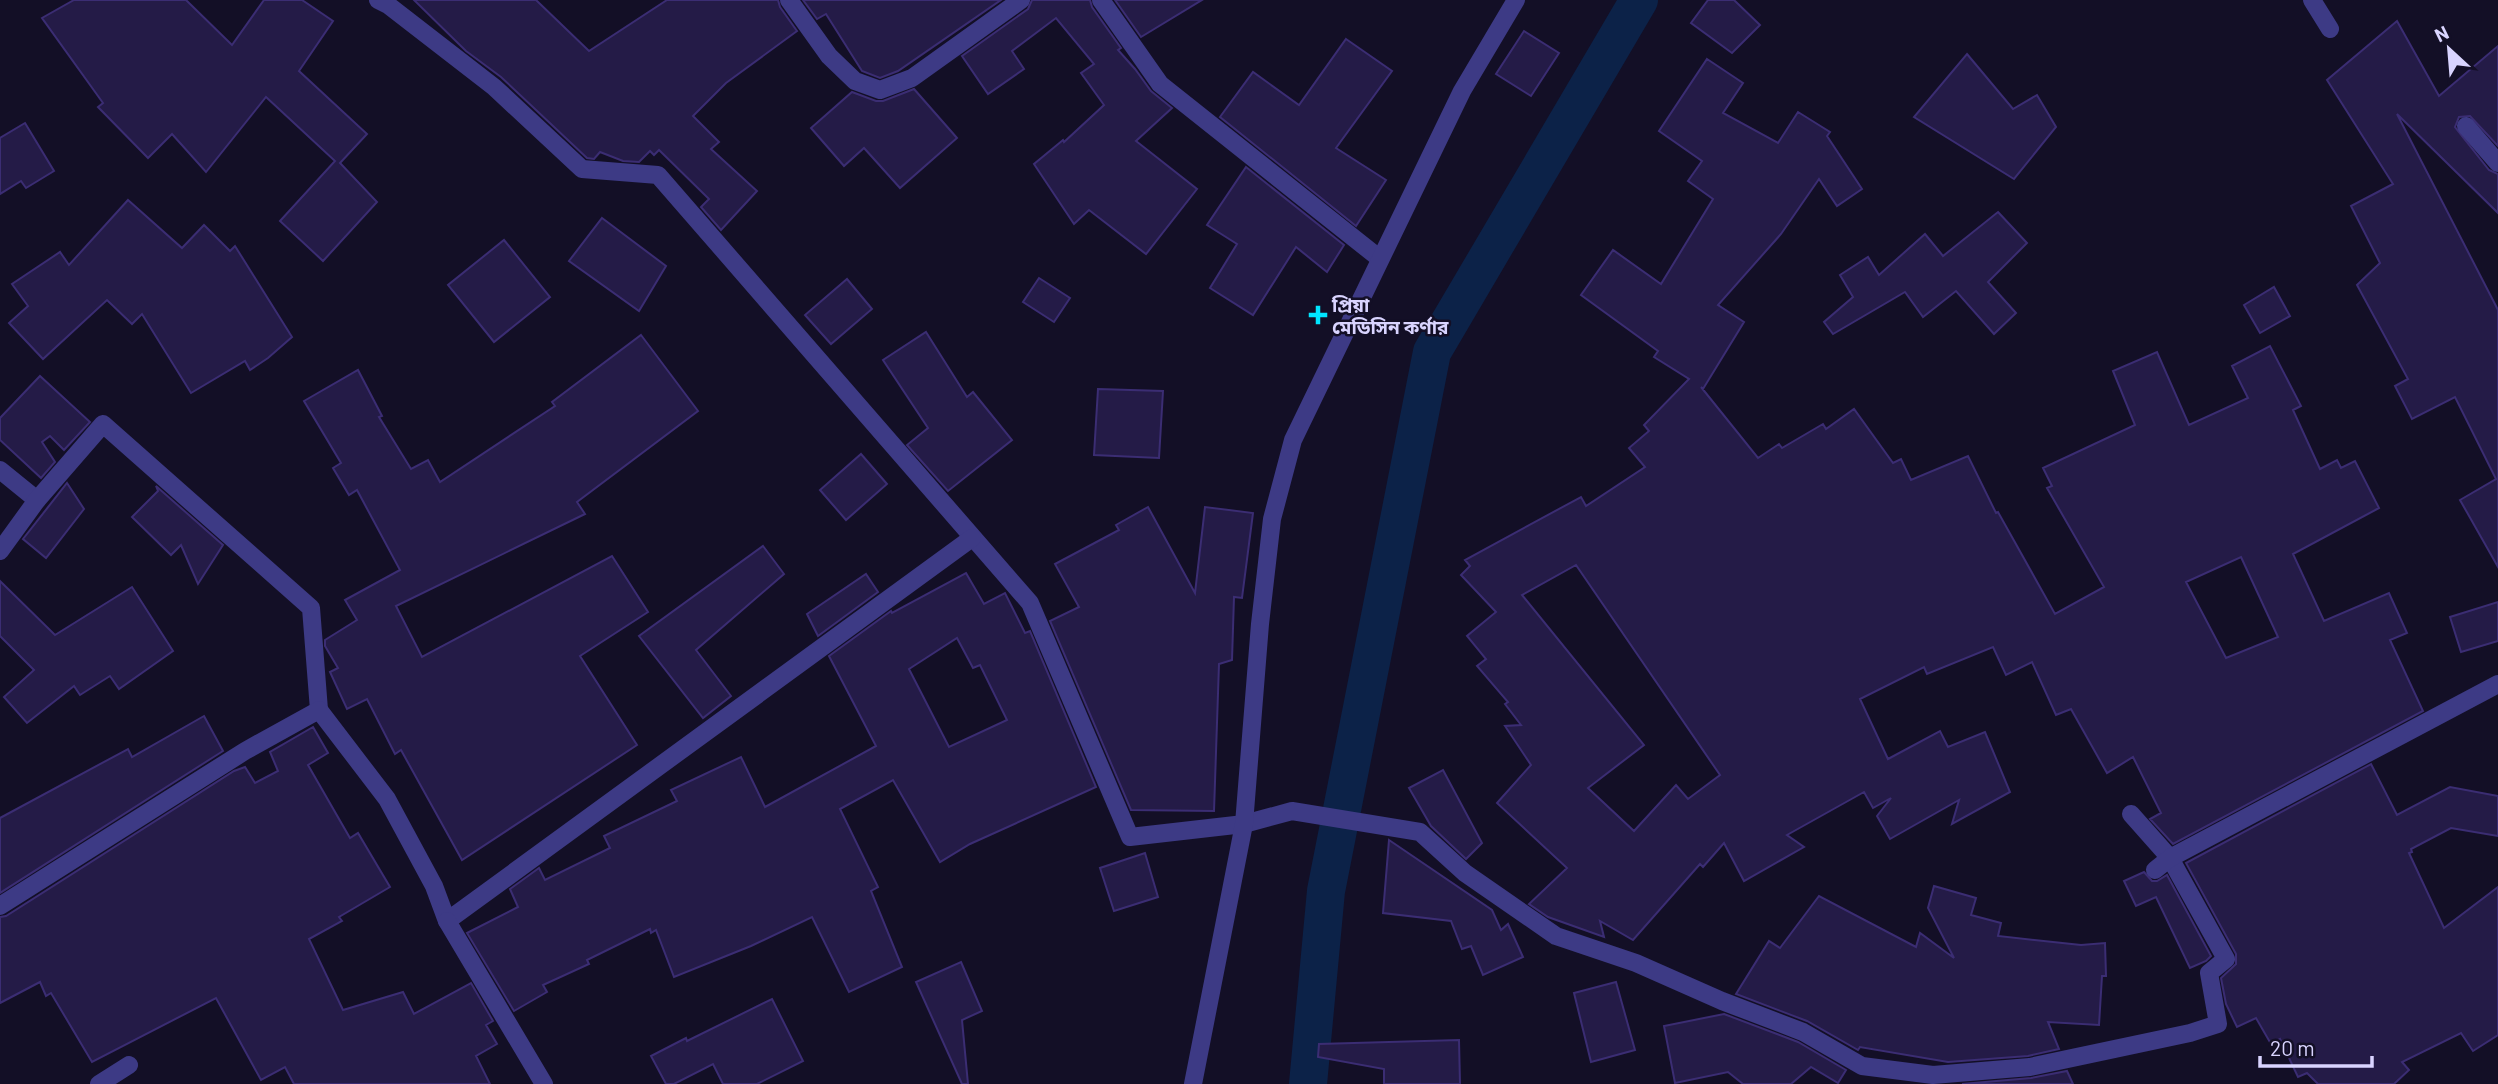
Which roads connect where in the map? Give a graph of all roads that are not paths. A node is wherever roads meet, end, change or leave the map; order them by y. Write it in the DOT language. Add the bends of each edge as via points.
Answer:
graph roads {
  1 [pos="378,0"];
  2 [pos="789,0"];
  3 [pos="1021,0"];
  4 [pos="1101,0"];
  5 [pos="1516,0"];
  6 [pos="2312,0"];
  7 [pos="2330,29"];
  8 [pos="2466,126"];
  9 [pos="2498,163"];
  10 [pos="1379,258"];
  11 [pos="0,470"];
  12 [pos="37,500"];
  13 [pos="972,538"];
  14 [pos="0,551"];
  15 [pos="2498,684"];
  16 [pos="319,710"];
  17 [pos="2131,814"];
  18 [pos="1244,824"];
  19 [pos="2170,858"];
  20 [pos="2155,870"];
  21 [pos="0,906"];
  22 [pos="447,921"];
  23 [pos="129,1065"];
  24 [pos="99,1084"];
  25 [pos="544,1084"];
  26 [pos="1193,1084"];
  1 -- 13 [label="street" via="494,87 582,169 658,175"];
  2 -- 3 [label="street" via="829,56 855,81 880,90 912,78"];
  4 -- 10 [label="street" via="1160,84"];
  5 -- 10 [label="street" via="1462,90"];
  6 -- 7 [label="street"];
  8 -- 9 [label="street"];
  10 -- 18 [label="street" via="1293,440 1272,519"];
  11 -- 12 [label="street"];
  12 -- 14 [label="street"];
  12 -- 16 [label="street" via="103,424 311,608"];
  13 -- 18 [label="street" via="1030,603 1130,837"];
  13 -- 22 [label="street"];
  15 -- 19 [label="street"];
  16 -- 21 [label="street" via="245,751"];
  16 -- 22 [label="street" via="387,799 434,886"];
  17 -- 19 [label="street"];
  18 -- 19 [label="street" via="1292,811 1420,832 1465,873 1556,936 1636,963 1803,1032 1862,1066 1933,1075 2030,1067 2218,1024 2209,973 2226,959"];
  18 -- 26 [label="street"];
  19 -- 20 [label="street"];
  22 -- 25 [label="street"];
  23 -- 24 [label="street"];
}
